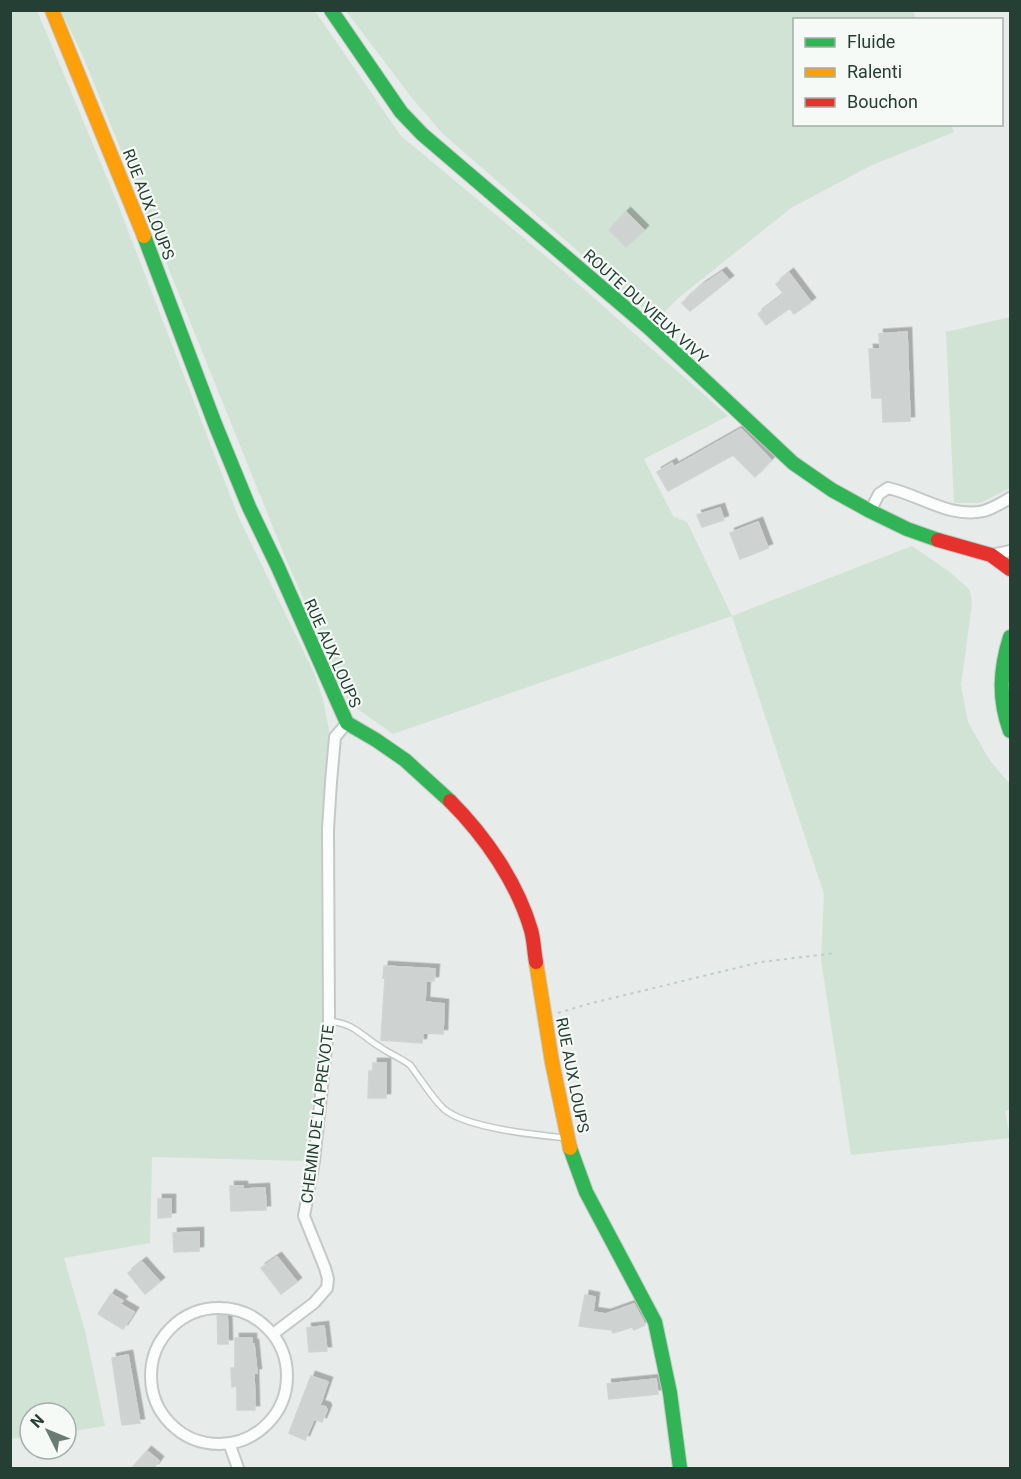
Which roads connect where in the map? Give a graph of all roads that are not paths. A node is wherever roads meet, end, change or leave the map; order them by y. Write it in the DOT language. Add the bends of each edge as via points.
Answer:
graph roads {
  1 [pos="52,10"];
  2 [pos="331,10"];
  3 [pos="1011,498"];
  4 [pos="870,511"];
  5 [pos="1011,551"];
  6 [pos="991,555"];
  7 [pos="1011,569"];
  8 [pos="1011,637"];
  9 [pos="346,723"];
  10 [pos="1011,731"];
  11 [pos="329,1021"];
  12 [pos="567,1138"];
  13 [pos="273,1334"];
  14 [pos="229,1443"];
  15 [pos="238,1468"];
  16 [pos="680,1468"];
  1 -- 9 [label="street, RUE AUX LOUPS" via="130,198 241,486"];
  2 -- 4 [label="street, ROUTE DU VIEUX VIVY" via="401,112 422,134 648,328 786,458"];
  3 -- 4 [label="street" via="987,510 954,512 888,488 879,494"];
  4 -- 6 [label="street, ROUTE DU VIEUX VIVY" via="937,540"];
  5 -- 6 [label="street, ROUTE DU VIEUX VIVY"];
  6 -- 7 [label="street, ROUTE DU VIEUX VIVY"];
  8 -- 10 [label="street" via="1002,666 1001,686"];
  9 -- 11 [label="street, CHEMIN DE LA PREVOTE" via="335,737 328,829"];
  9 -- 12 [label="street, RUE AUX LOUPS" via="386,747 440,791 490,850 518,894 531,931"];
  11 -- 12 [label="lane" via="350,1025 410,1065 444,1109 456,1117"];
  11 -- 13 [label="street, CHEMIN DE LA PREVOTE" via="304,1216 325,1268 327,1288"];
  12 -- 16 [label="street, RUE AUX LOUPS" via="586,1192 654,1322 670,1393"];
  13 -- 14 [label="street" via="284,1358 287,1377 283,1398 259,1431"];
  13 -- 14 [label="street" via="235,1310 202,1310 176,1324 157,1348 152,1382 164,1414 196,1439"];
  14 -- 15 [label="street"];
}
